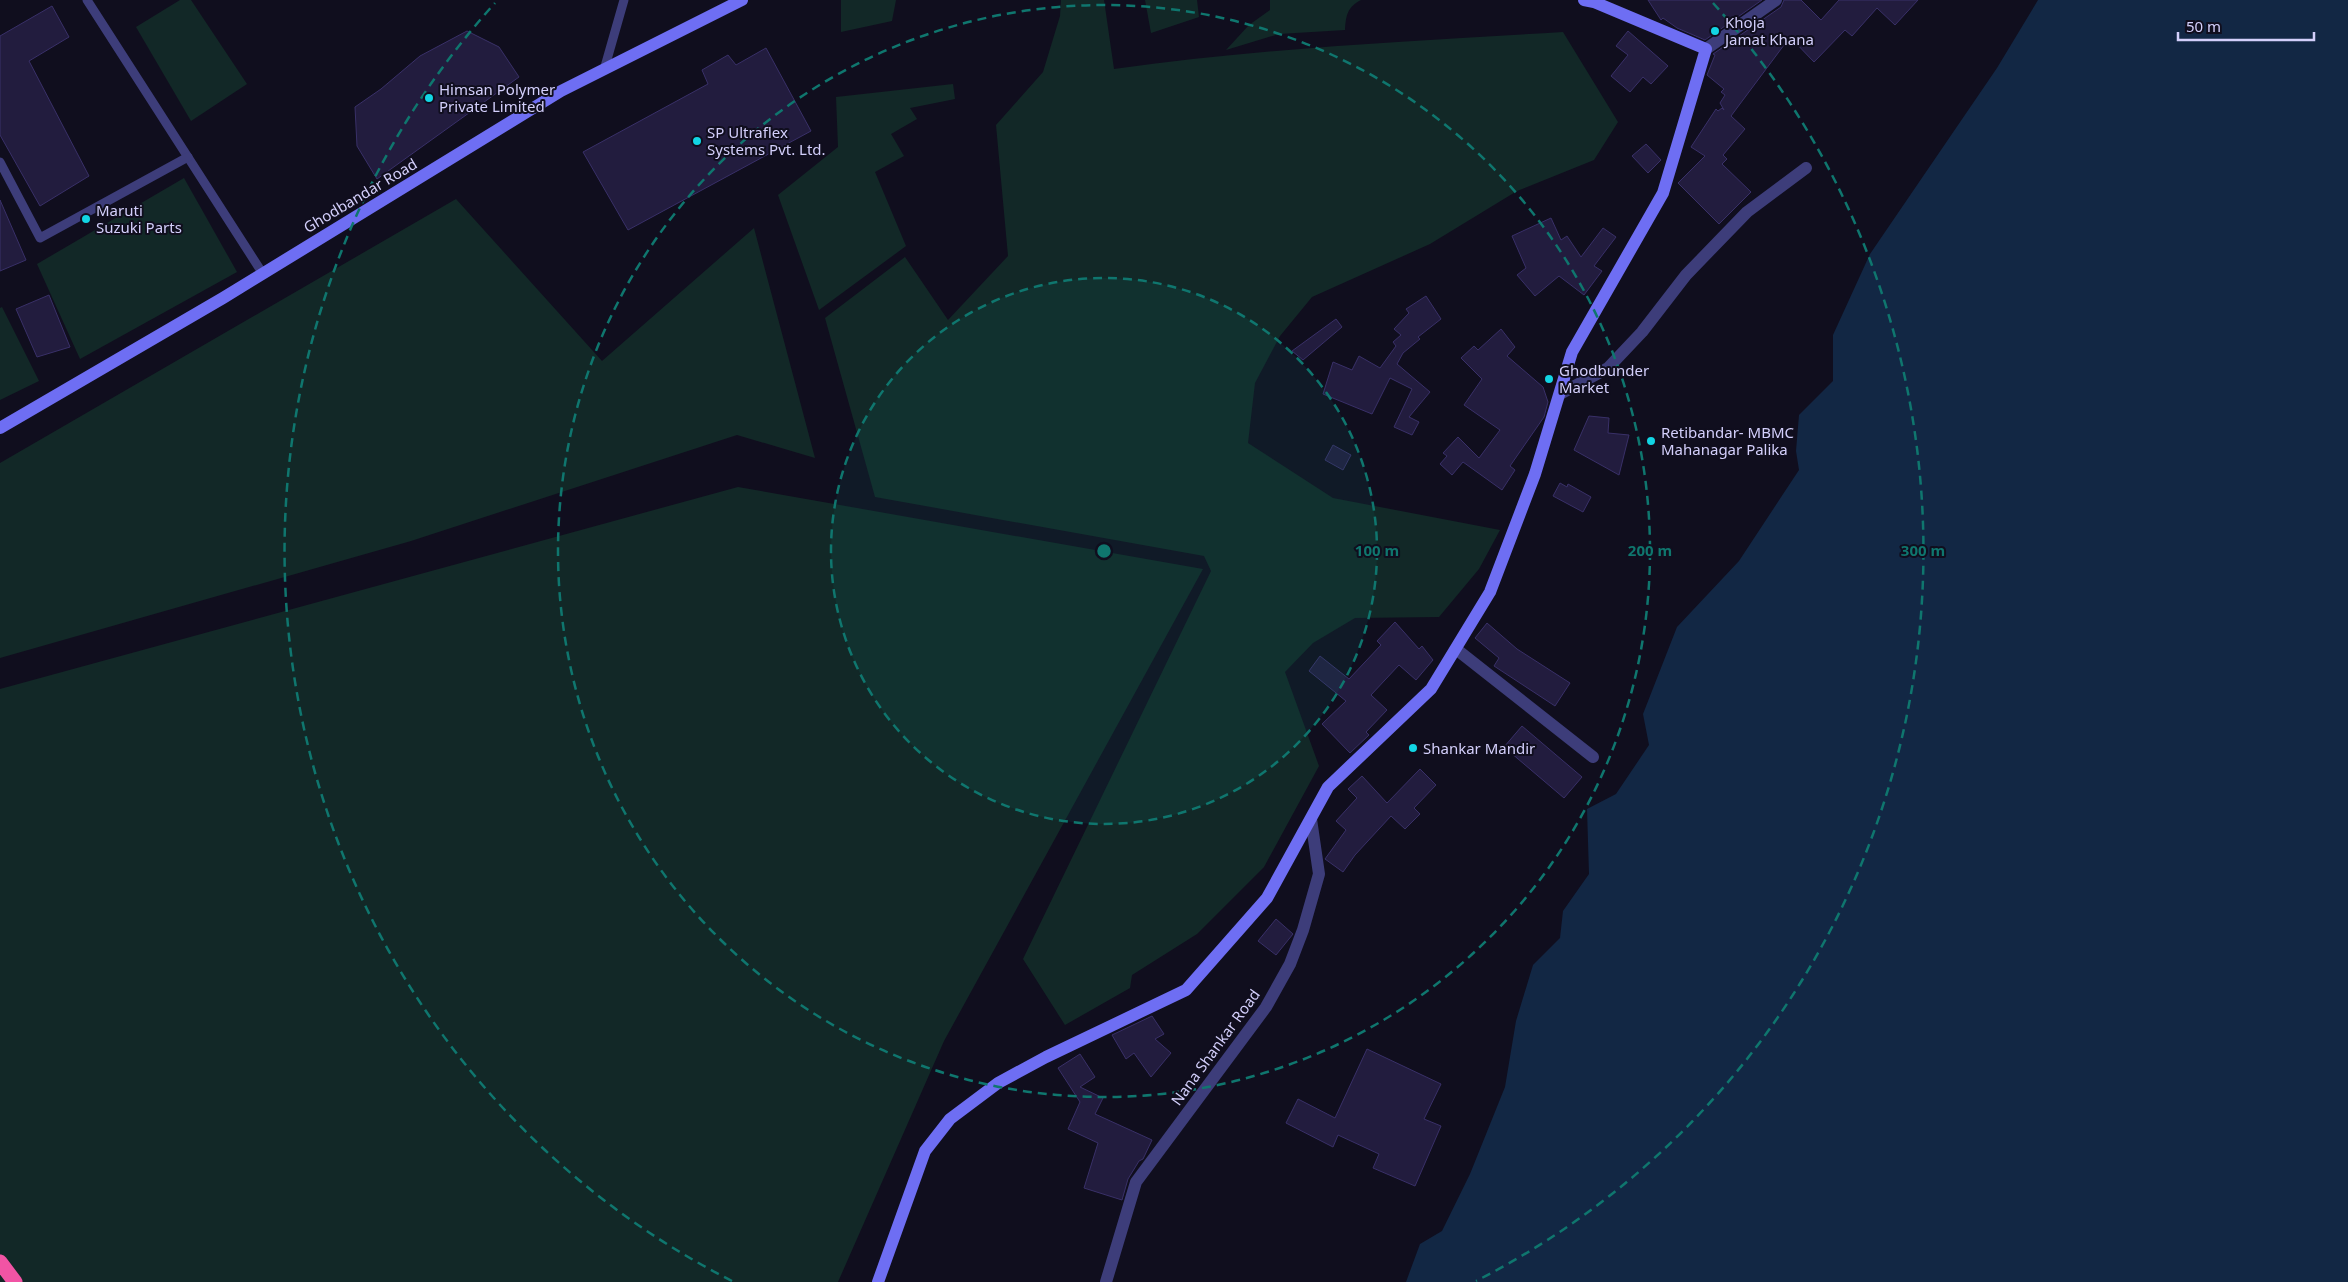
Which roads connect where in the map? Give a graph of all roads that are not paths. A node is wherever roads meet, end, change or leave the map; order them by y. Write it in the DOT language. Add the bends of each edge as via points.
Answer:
graph roads {
  1 [pos="86,0"];
  2 [pos="624,0"];
  3 [pos="742,0"];
  4 [pos="1584,0"];
  5 [pos="1776,0"];
  6 [pos="1706,49"];
  7 [pos="604,70"];
  8 [pos="188,158"];
  9 [pos="0,162"];
  10 [pos="1806,168"];
  11 [pos="263,274"];
  12 [pos="1560,394"];
  13 [pos="0,428"];
  14 [pos="1456,649"];
  15 [pos="1594,757"];
  16 [pos="1311,819"];
  17 [pos="0,1262"];
  18 [pos="14,1282"];
  19 [pos="878,1282"];
  20 [pos="1106,1282"];
  1 -- 8 [label="lane"];
  2 -- 7 [label="lane"];
  3 -- 7 [label="street, Ghodbandar Road"];
  4 -- 6 [label="street"];
  5 -- 6 [label="street"];
  6 -- 12 [label="street" via="1662,193 1572,352"];
  7 -- 11 [label="street, Ghodbandar Road" via="561,91"];
  8 -- 9 [label="lane" via="40,238"];
  8 -- 11 [label="lane"];
  10 -- 12 [label="street" via="1747,212 1686,275 1642,332 1608,368"];
  11 -- 13 [label="street, Ghodbandar Road"];
  12 -- 14 [label="street" via="1535,474 1490,592"];
  14 -- 15 [label="street"];
  14 -- 16 [label="street" via="1431,689 1328,787"];
  16 -- 19 [label="street" via="1267,898 1186,990 1006,1079 950,1119 925,1151"];
  16 -- 20 [label="street, Nana Shankar Road" via="1319,874 1290,964 1266,1007 1136,1182"];
  17 -- 18 [label="highway"];
}
